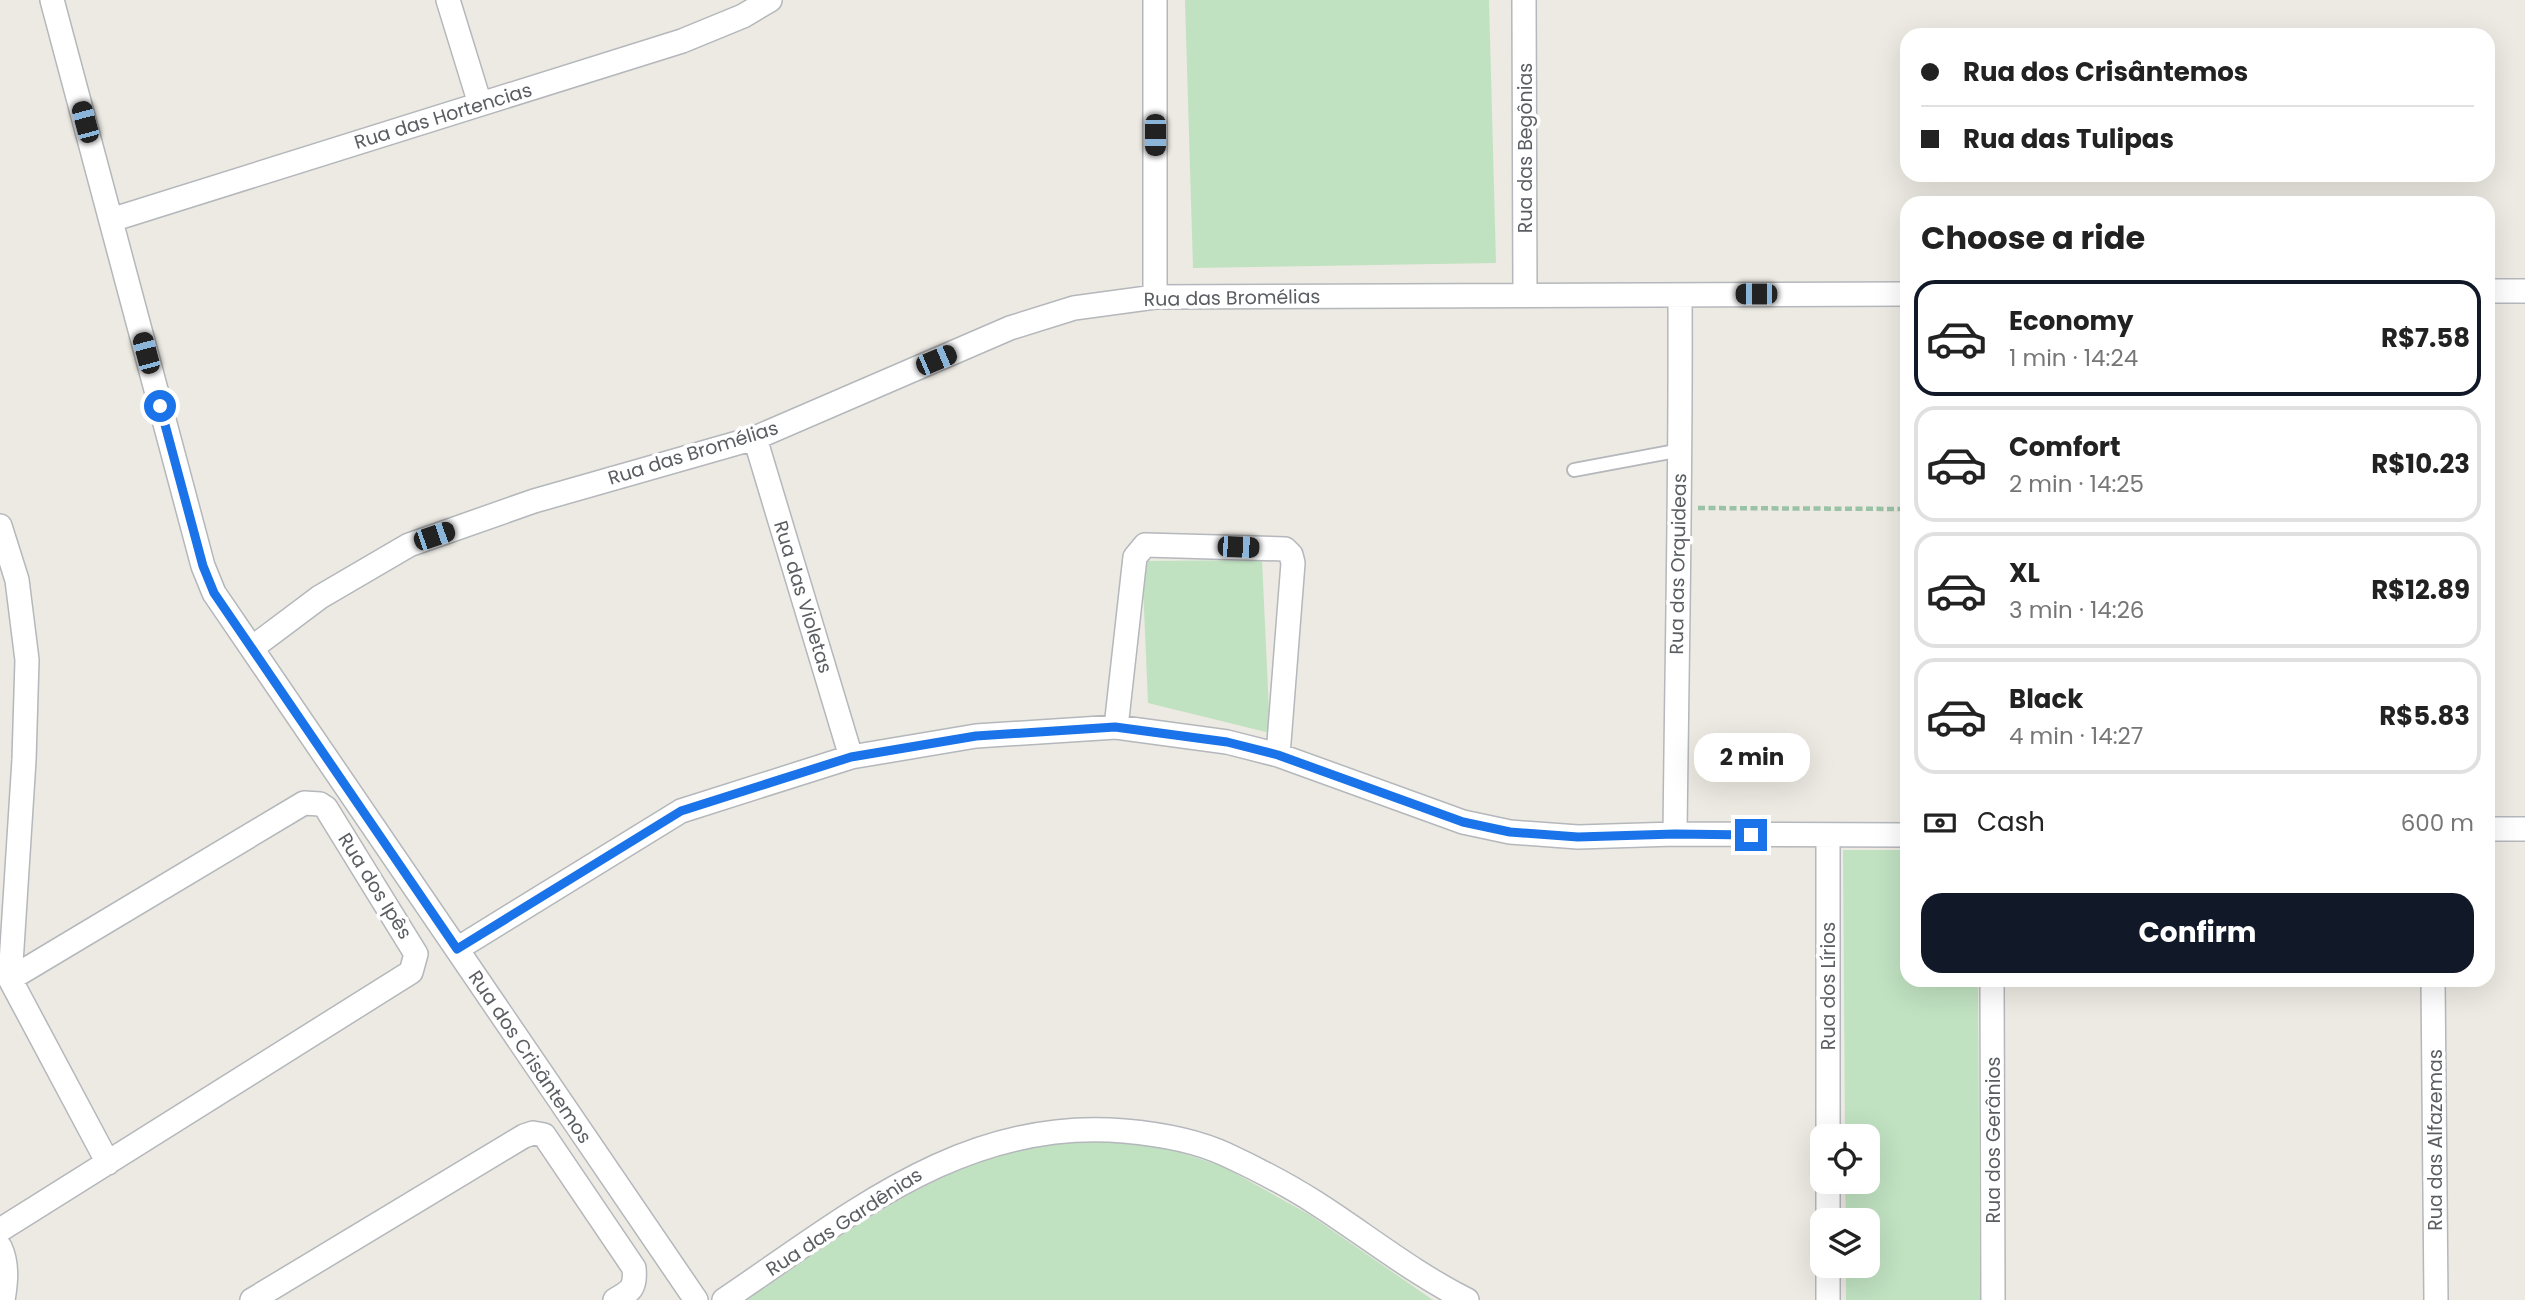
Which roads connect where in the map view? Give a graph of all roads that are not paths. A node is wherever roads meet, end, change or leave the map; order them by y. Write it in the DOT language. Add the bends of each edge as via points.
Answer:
graph roads {
  1 [pos="52,0"];
  2 [pos="448,0"];
  3 [pos="771,0"];
  4 [pos="1155,0"];
  5 [pos="1524,0"];
  6 [pos="480,104"];
  7 [pos="111,220"];
  8 [pos="2495,291"];
  9 [pos="2525,291"];
  10 [pos="1900,294"];
  11 [pos="1525,295"];
  12 [pos="1680,295"];
  13 [pos="1155,297"];
  14 [pos="755,438"];
  15 [pos="1681,450"];
  16 [pos="1574,470"];
  17 [pos="0,526"];
  18 [pos="252,648"];
  19 [pos="1115,727"];
  20 [pos="1278,755"];
  21 [pos="851,757"];
  22 [pos="2495,829"];
  23 [pos="2525,829"];
  24 [pos="1675,834"];
  25 [pos="1828,835"];
  26 [pos="1900,835"];
  27 [pos="457,949"];
  28 [pos="10,979"];
  29 [pos="1992,987"];
  30 [pos="2433,987"];
  31 [pos="1828,1124"];
  32 [pos="108,1163"];
  33 [pos="0,1230"];
  34 [pos="0,1247"];
  35 [pos="1828,1278"];
  36 [pos="3,1300"];
  37 [pos="252,1300"];
  38 [pos="615,1300"];
  39 [pos="695,1300"];
  40 [pos="724,1300"];
  41 [pos="1467,1300"];
  42 [pos="1828,1300"];
  43 [pos="1993,1300"];
  44 [pos="2436,1300"];
  1 -- 7 [label="street, Rua dos Crisântemos"];
  2 -- 6 [label="street"];
  3 -- 6 [label="street, Rua das Hortencias" via="682,41"];
  4 -- 13 [label="street"];
  5 -- 11 [label="street, Rua das Begônias"];
  6 -- 7 [label="street, Rua das Hortencias"];
  7 -- 18 [label="street, Rua dos Crisântemos" via="203,566 214,593"];
  8 -- 9 [label="street"];
  10 -- 12 [label="street, Rua das Bromélias"];
  11 -- 12 [label="street, Rua das Bromélias"];
  11 -- 13 [label="street, Rua das Bromélias"];
  12 -- 15 [label="street, Rua das Orquideas"];
  13 -- 14 [label="street, Rua das Bromélias" via="1074,308 1010,328"];
  14 -- 18 [label="street, Rua das Bromélias" via="534,502 409,545 320,597"];
  14 -- 21 [label="street, Rua das Violetas"];
  15 -- 16 [label="lane"];
  15 -- 24 [label="street, Rua das Orquideas"];
  17 -- 28 [label="street" via="18,580 27,660"];
  18 -- 27 [label="street, Rua dos Crisântemos"];
  19 -- 20 [label="street" via="1227,742"];
  19 -- 20 [label="street" via="1139,550 1145,545 1285,549 1293,563"];
  19 -- 21 [label="street" via="976,736"];
  20 -- 24 [label="street" via="1463,822 1499,830 1578,837"];
  21 -- 27 [label="street" via="681,811"];
  22 -- 23 [label="street"];
  24 -- 25 [label="street"];
  25 -- 26 [label="street"];
  25 -- 31 [label="street, Rua dos Lírios"];
  27 -- 39 [label="street, Rua dos Crisântemos"];
  28 -- 32 [label="street"];
  28 -- 32 [label="street, Rua dos Ipês" via="304,803 326,808 414,948 411,972"];
  29 -- 43 [label="street, Rua dos Gerânios"];
  30 -- 44 [label="street, Rua das Alfazemas"];
  32 -- 33 [label="street, Rua dos Ipês"];
  34 -- 36 [label="street" via="6,1279"];
  35 -- 42 [label="street"];
  37 -- 38 [label="street" via="533,1133 544,1135 634,1268 629,1292"];
  40 -- 41 [label="street, Rua das Gardênias" via="878,1196 928,1169 980,1147 1044,1131 1108,1129 1162,1134 1225,1154 1314,1202"];
}
